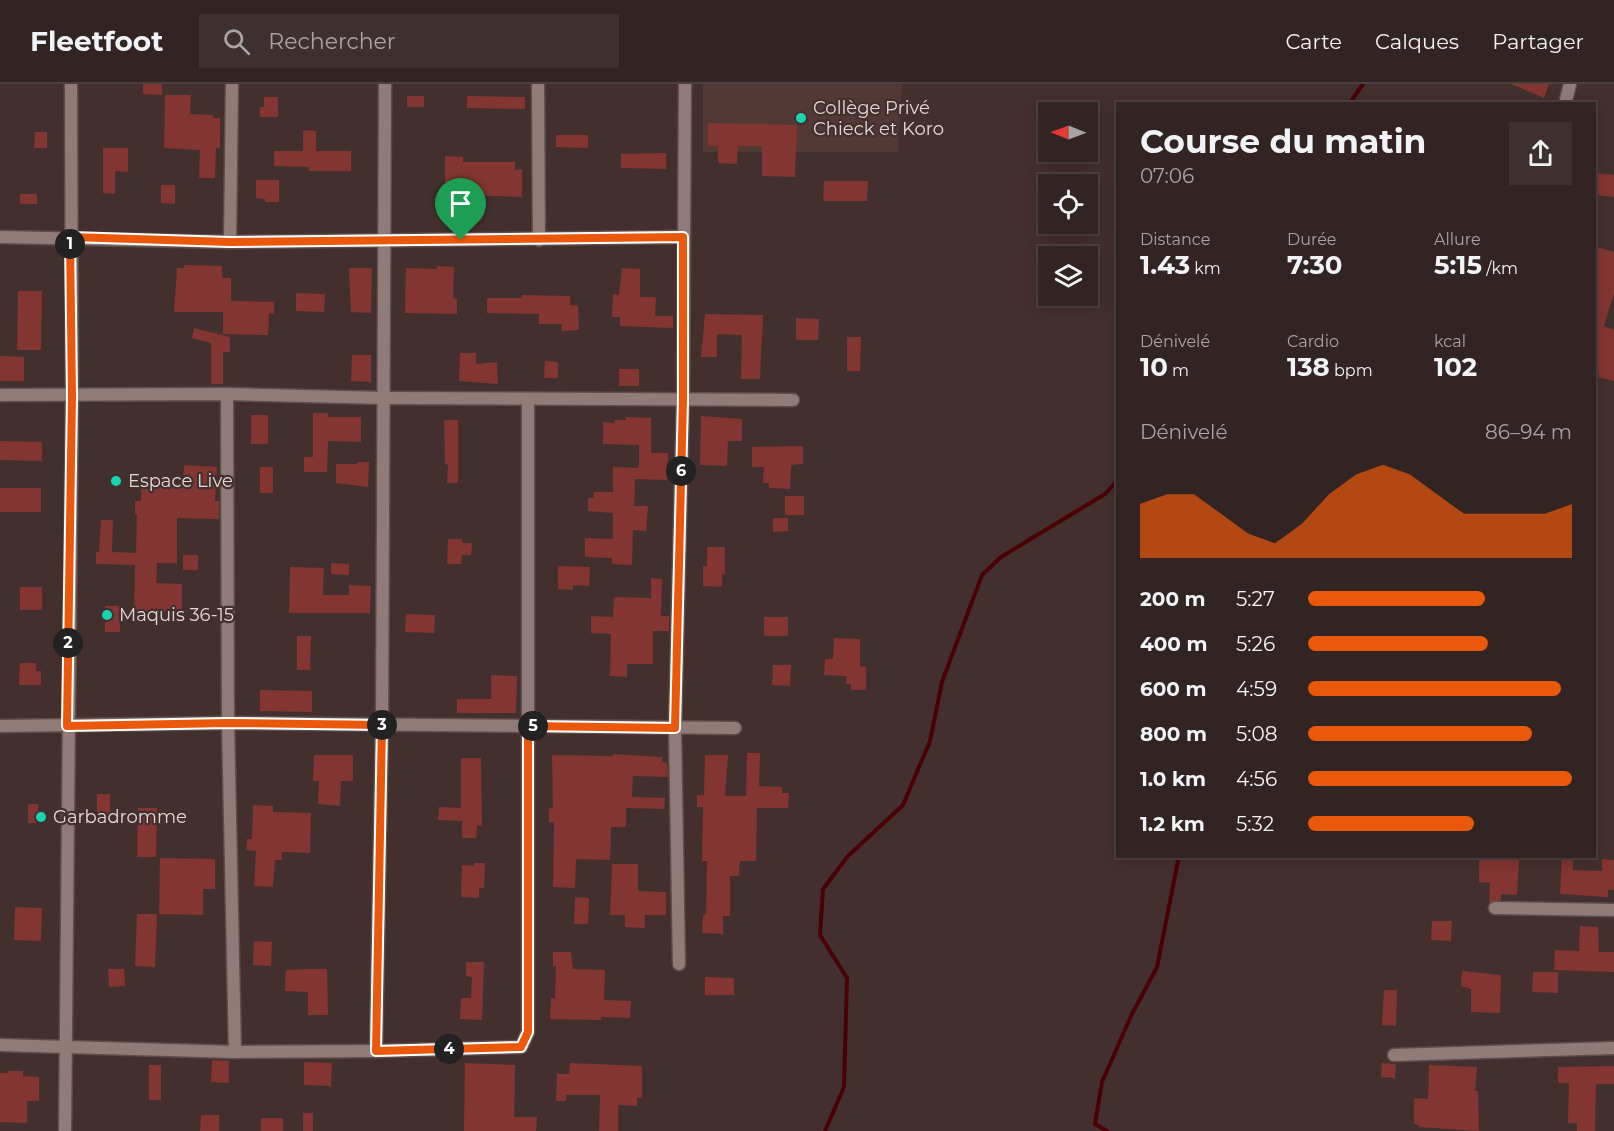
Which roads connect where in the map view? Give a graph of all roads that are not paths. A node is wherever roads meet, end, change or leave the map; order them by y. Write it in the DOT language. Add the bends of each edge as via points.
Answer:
graph roads {
  1 [pos="71,84"];
  2 [pos="232,84"];
  3 [pos="385,84"];
  4 [pos="538,84"];
  5 [pos="684,84"];
  6 [pos="1570,84"];
  7 [pos="1566,102"];
  8 [pos="0,237"];
  9 [pos="70,237"];
  10 [pos="683,237"];
  11 [pos="382,239"];
  12 [pos="539,240"];
  13 [pos="230,242"];
  14 [pos="227,394"];
  15 [pos="0,395"];
  16 [pos="72,396"];
  17 [pos="384,398"];
  18 [pos="528,399"];
  19 [pos="683,399"];
  20 [pos="793,400"];
  21 [pos="228,723"];
  22 [pos="382,725"];
  23 [pos="0,726"];
  24 [pos="67,726"];
  25 [pos="528,726"];
  26 [pos="675,728"];
  27 [pos="735,728"];
  28 [pos="1495,908"];
  29 [pos="1614,910"];
  30 [pos="679,964"];
  31 [pos="0,1045"];
  32 [pos="65,1046"];
  33 [pos="1614,1048"];
  34 [pos="376,1051"];
  35 [pos="235,1052"];
  36 [pos="1394,1055"];
  37 [pos="65,1131"];
  1 -- 9 [label="street"];
  2 -- 13 [label="street"];
  3 -- 11 [label="street"];
  4 -- 12 [label="street"];
  5 -- 10 [label="street"];
  6 -- 7 [label="street"];
  8 -- 9 [label="street"];
  9 -- 13 [label="street"];
  9 -- 16 [label="street"];
  10 -- 12 [label="street"];
  10 -- 19 [label="street"];
  11 -- 12 [label="street"];
  11 -- 13 [label="street"];
  11 -- 17 [label="street"];
  14 -- 16 [label="street"];
  14 -- 17 [label="street"];
  14 -- 21 [label="street"];
  15 -- 16 [label="street"];
  16 -- 24 [label="street"];
  17 -- 18 [label="street"];
  17 -- 22 [label="street"];
  18 -- 19 [label="street"];
  18 -- 25 [label="street"];
  19 -- 20 [label="street"];
  19 -- 26 [label="street"];
  21 -- 22 [label="street"];
  21 -- 24 [label="street"];
  21 -- 35 [label="street"];
  22 -- 25 [label="street"];
  22 -- 34 [label="street"];
  23 -- 24 [label="street"];
  24 -- 32 [label="street"];
  25 -- 26 [label="street"];
  25 -- 34 [label="street" via="528,1032 521,1047"];
  26 -- 27 [label="street"];
  26 -- 30 [label="street"];
  28 -- 29 [label="street"];
  31 -- 32 [label="street"];
  32 -- 35 [label="street"];
  32 -- 37 [label="street"];
  33 -- 36 [label="street"];
  34 -- 35 [label="street"];
}
